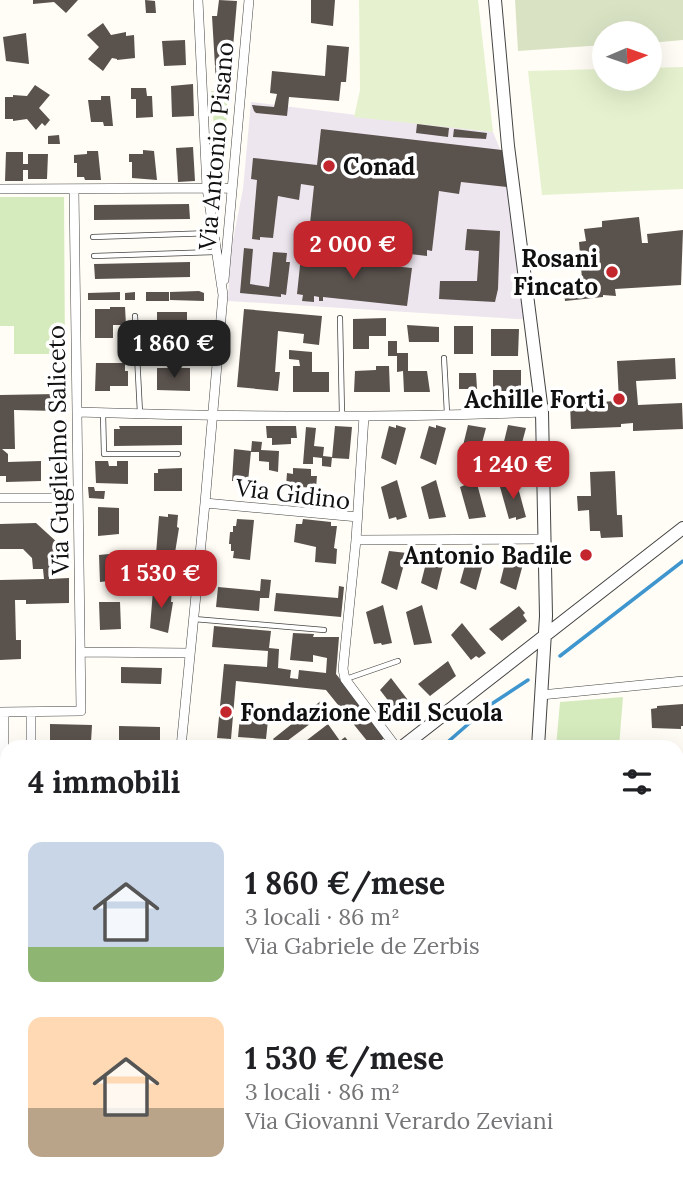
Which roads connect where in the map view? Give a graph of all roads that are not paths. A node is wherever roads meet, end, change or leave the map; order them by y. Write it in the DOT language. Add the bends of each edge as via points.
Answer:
graph roads {
  1 [pos="198,0"];
  2 [pos="249,0"];
  3 [pos="495,0"];
  4 [pos="0,188"];
  5 [pos="207,188"];
  6 [pos="231,188"];
  7 [pos="74,189"];
  8 [pos="214,233"];
  9 [pos="93,237"];
  10 [pos="216,251"];
  11 [pos="94,256"];
  12 [pos="223,295"];
  13 [pos="135,316"];
  14 [pos="340,318"];
  15 [pos="444,358"];
  16 [pos="76,412"];
  17 [pos="542,412"];
  18 [pos="103,413"];
  19 [pos="140,414"];
  20 [pos="342,416"];
  21 [pos="364,416"];
  22 [pos="447,416"];
  23 [pos="211,417"];
  24 [pos="178,454"];
  25 [pos="0,498"];
  26 [pos="77,498"];
  27 [pos="205,503"];
  28 [pos="358,517"];
  29 [pos="682,532"];
  30 [pos="544,539"];
  31 [pos="356,540"];
  32 [pos="194,619"];
  33 [pos="324,630"];
  34 [pos="545,636"];
  35 [pos="80,652"];
  36 [pos="190,653"];
  37 [pos="398,661"];
  38 [pos="345,679"];
  39 [pos="683,681"];
  40 [pos="541,695"];
  41 [pos="2,712"];
  42 [pos="31,712"];
  43 [pos="2,740"];
  44 [pos="31,740"];
  45 [pos="182,740"];
  46 [pos="391,740"];
  47 [pos="411,740"];
  48 [pos="538,740"];
  1 -- 5 [label="street"];
  2 -- 6 [label="street, Via Antonio Pisano"];
  3 -- 17 [label="street"];
  4 -- 7 [label="street"];
  5 -- 6 [label="street"];
  5 -- 7 [label="street"];
  5 -- 8 [label="street"];
  6 -- 12 [label="street, Via Antonio Pisano"];
  7 -- 16 [label="street, Via Guglielmo Saliceto"];
  8 -- 9 [label="lane"];
  8 -- 10 [label="street"];
  10 -- 11 [label="lane"];
  10 -- 12 [label="street"];
  12 -- 23 [label="street"];
  13 -- 19 [label="lane"];
  14 -- 20 [label="lane"];
  15 -- 22 [label="lane"];
  16 -- 18 [label="street"];
  16 -- 26 [label="street, Via Guglielmo Saliceto"];
  17 -- 22 [label="street"];
  17 -- 30 [label="street"];
  18 -- 19 [label="street"];
  18 -- 24 [label="lane" via="104,454"];
  19 -- 23 [label="street"];
  20 -- 21 [label="street"];
  20 -- 23 [label="street"];
  21 -- 22 [label="street"];
  21 -- 28 [label="street"];
  23 -- 27 [label="street"];
  25 -- 26 [label="street"];
  26 -- 35 [label="street, Via Guglielmo Saliceto"];
  27 -- 28 [label="street, Via Gidino"];
  27 -- 32 [label="street"];
  28 -- 31 [label="street, Via Gidino"];
  29 -- 34 [label="street"];
  30 -- 31 [label="street, Via Gidino"];
  30 -- 34 [label="street"];
  31 -- 38 [label="street, Via Gidino"];
  32 -- 33 [label="lane"];
  32 -- 36 [label="street"];
  34 -- 40 [label="street"];
  34 -- 47 [label="street"];
  35 -- 36 [label="street"];
  35 -- 42 [label="street, Via Guglielmo Saliceto" via="81,711"];
  36 -- 45 [label="street"];
  37 -- 38 [label="lane"];
  38 -- 46 [label="street"];
  39 -- 40 [label="street"];
  40 -- 48 [label="street"];
  41 -- 42 [label="street"];
  41 -- 43 [label="street"];
  42 -- 44 [label="street"];
}
